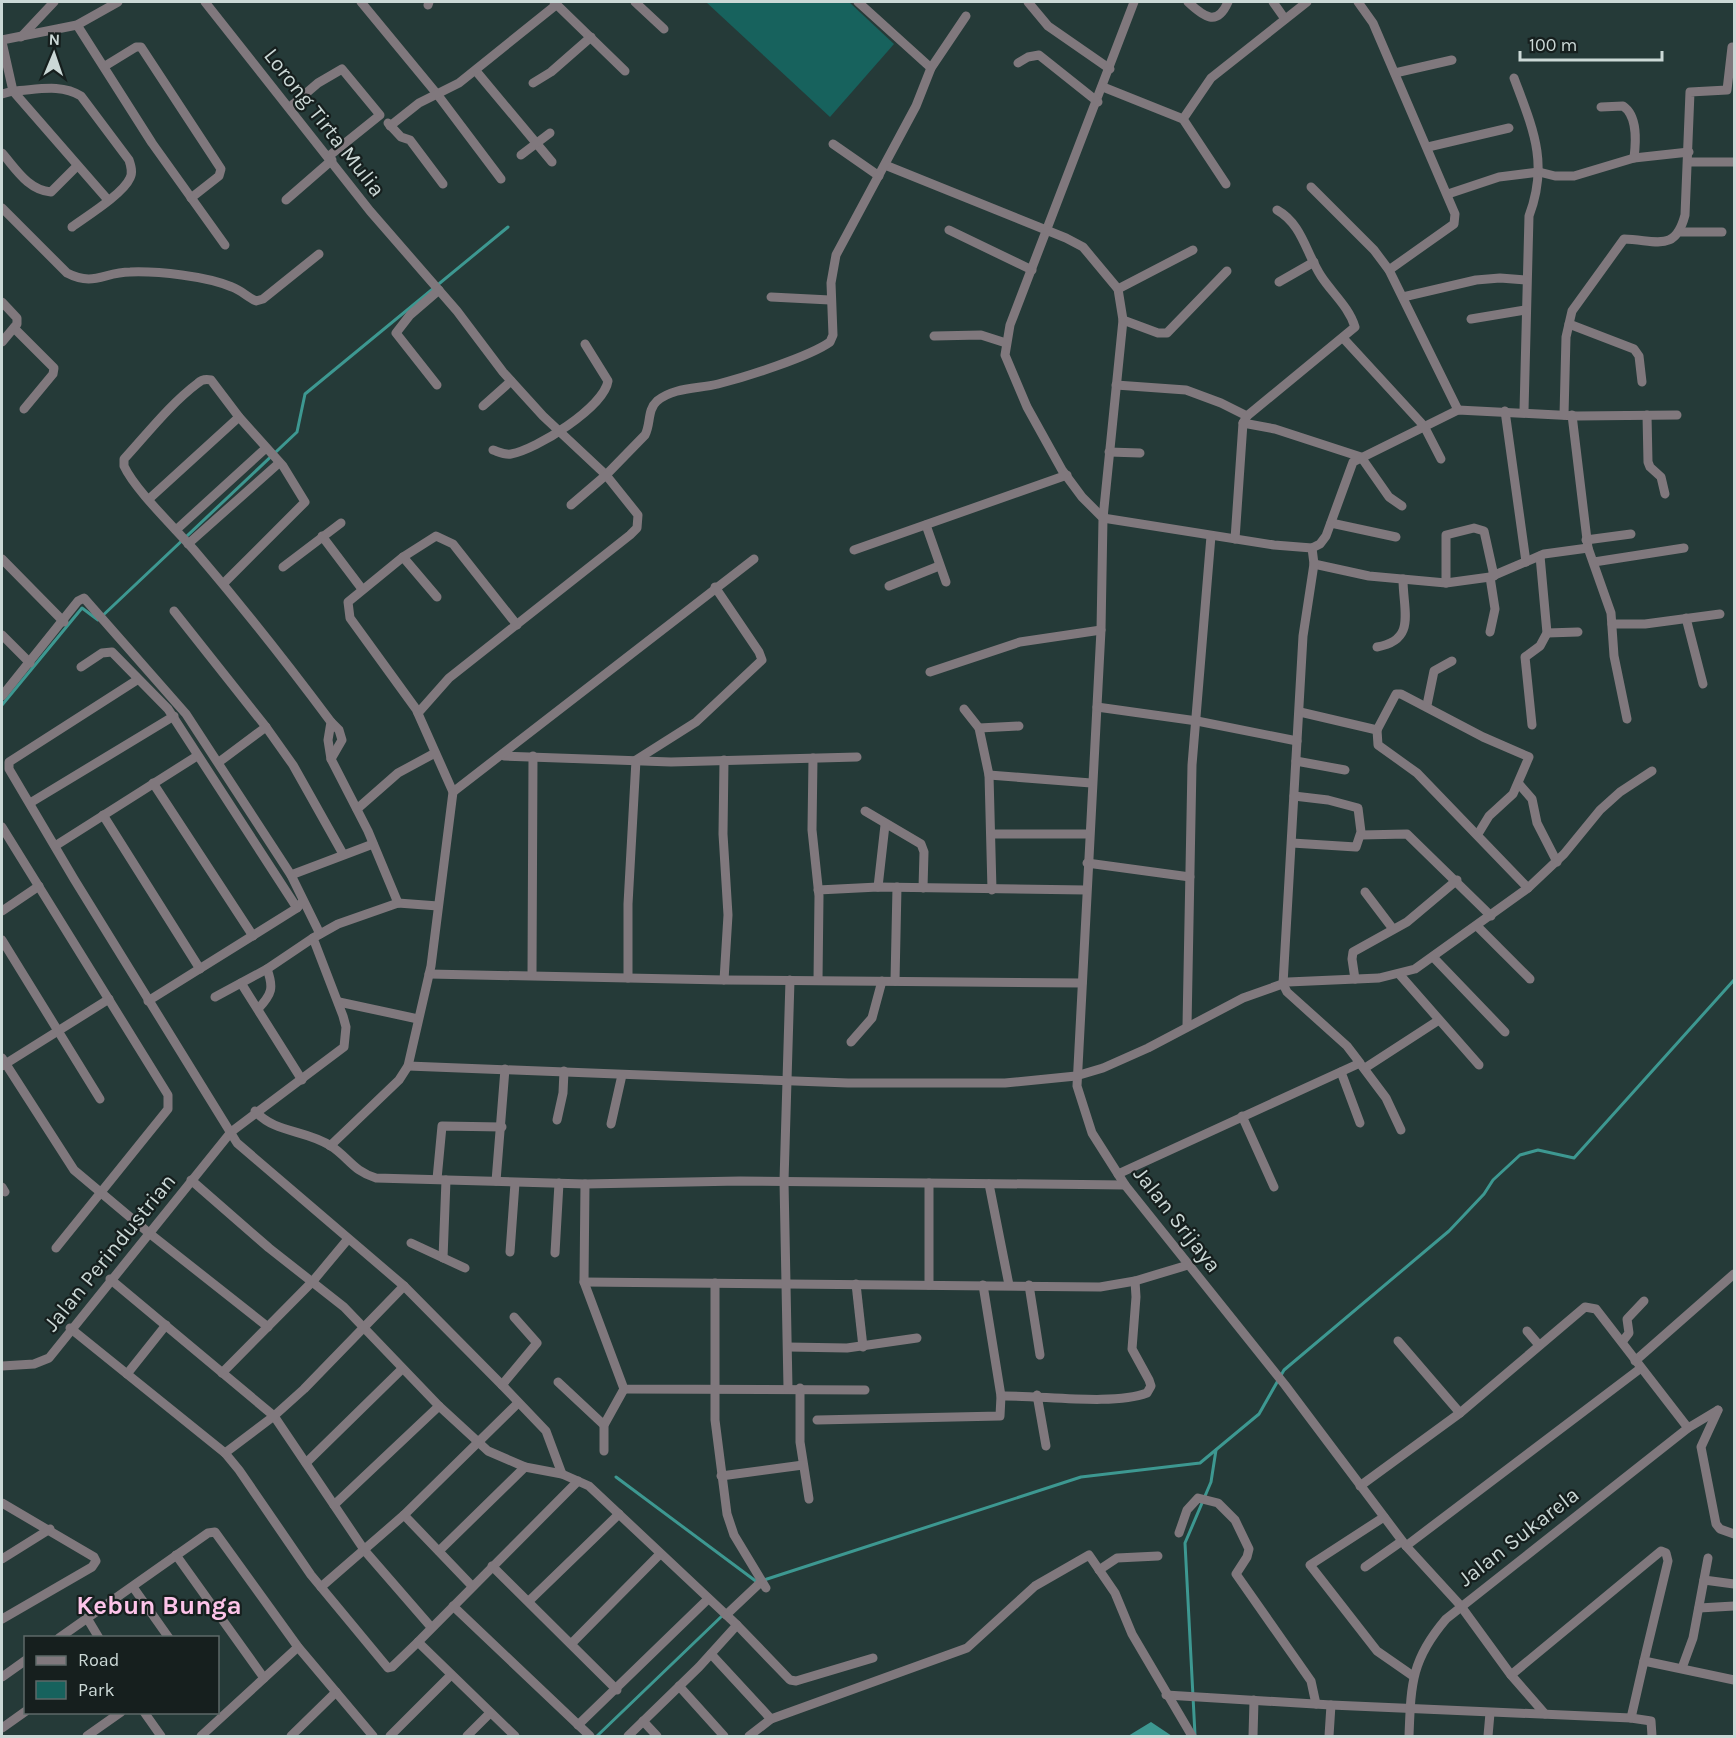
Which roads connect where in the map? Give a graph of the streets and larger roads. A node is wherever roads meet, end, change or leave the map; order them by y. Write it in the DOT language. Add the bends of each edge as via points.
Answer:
graph roads {
  1 [pos="54,2"];
  2 [pos="118,2"];
  3 [pos="205,2"];
  4 [pos="361,2"];
  5 [pos="635,2"];
  6 [pos="858,2"];
  7 [pos="1028,2"];
  8 [pos="1134,2"];
  9 [pos="1188,2"];
  10 [pos="1228,2"];
  11 [pos="1273,2"];
  12 [pos="1307,2"];
  13 [pos="1358,2"];
  14 [pos="555,3"];
  15 [pos="966,16"];
  16 [pos="1285,19"];
  17 [pos="77,25"];
  18 [pos="664,28"];
  19 [pos="21,37"];
  20 [pos="591,37"];
  21 [pos="2,41"];
  22 [pos="1732,47"];
  23 [pos="1452,60"];
  24 [pos="1018,63"];
  25 [pos="105,66"];
  26 [pos="931,68"];
  27 [pos="1110,69"];
  28 [pos="476,71"];
  29 [pos="625,71"];
  30 [pos="1395,73"];
  31 [pos="1514,78"];
  32 [pos="533,83"];
  33 [pos="1103,87"];
  34 [pos="13,91"];
  35 [pos="2,94"];
  36 [pos="437,94"];
  37 [pos="1098,102"];
  38 [pos="290,107"];
  39 [pos="1601,107"];
  40 [pos="380,115"];
  41 [pos="1183,118"];
  42 [pos="390,126"];
  43 [pos="1509,128"];
  44 [pos="550,133"];
  45 [pos="536,143"];
  46 [pos="832,144"];
  47 [pos="1428,147"];
  48 [pos="1689,152"];
  49 [pos="2,153"];
  50 [pos="521,155"];
  51 [pos="331,158"];
  52 [pos="1634,158"];
  53 [pos="552,162"];
  54 [pos="1688,162"];
  55 [pos="1734,162"];
  56 [pos="885,165"];
  57 [pos="77,166"];
  58 [pos="1539,172"];
  59 [pos="879,176"];
  60 [pos="501,179"];
  61 [pos="444,184"];
  62 [pos="1226,184"];
  63 [pos="1311,187"];
  64 [pos="1448,194"];
  65 [pos="191,198"];
  66 [pos="108,200"];
  67 [pos="286,200"];
  68 [pos="2,208"];
  69 [pos="1276,210"];
  70 [pos="72,227"];
  71 [pos="949,230"];
  72 [pos="1047,231"];
  73 [pos="1681,232"];
  74 [pos="1722,232"];
  75 [pos="225,245"];
  76 [pos="1194,250"];
  77 [pos="319,254"];
  78 [pos="1314,262"];
  79 [pos="1032,270"];
  80 [pos="1389,270"];
  81 [pos="1227,271"];
  82 [pos="1526,280"];
  83 [pos="1279,282"];
  84 [pos="438,289"];
  85 [pos="1118,289"];
  86 [pos="771,297"];
  87 [pos="1403,297"];
  88 [pos="830,300"];
  89 [pos="2,302"];
  90 [pos="1525,310"];
  91 [pos="1471,319"];
  92 [pos="1123,320"];
  93 [pos="1569,324"];
  94 [pos="14,328"];
  95 [pos="934,336"];
  96 [pos="1344,339"];
  97 [pos="2,342"];
  98 [pos="1006,343"];
  99 [pos="585,344"];
  100 [pos="511,381"];
  101 [pos="1642,382"];
  102 [pos="437,385"];
  103 [pos="1116,385"];
  104 [pos="483,406"];
  105 [pos="24,409"];
  106 [pos="1458,410"];
  107 [pos="1505,411"];
  108 [pos="1524,411"];
  109 [pos="1568,415"];
  110 [pos="1647,415"];
  111 [pos="1677,415"];
  112 [pos="239,417"];
  113 [pos="1245,420"];
  114 [pos="1424,426"];
  115 [pos="561,430"];
  116 [pos="267,449"];
  117 [pos="493,450"];
  118 [pos="1109,452"];
  119 [pos="1140,453"];
  120 [pos="1361,457"];
  121 [pos="1441,459"];
  122 [pos="277,461"];
  123 [pos="606,475"];
  124 [pos="1067,475"];
  125 [pos="1665,494"];
  126 [pos="150,499"];
  127 [pos="571,505"];
  128 [pos="1402,506"];
  129 [pos="1103,518"];
  130 [pos="341,523"];
  131 [pos="1331,523"];
  132 [pos="926,525"];
  133 [pos="177,532"];
  134 [pos="1631,534"];
  135 [pos="322,536"];
  136 [pos="1211,536"];
  137 [pos="1396,537"];
  138 [pos="1235,540"];
  139 [pos="188,543"];
  140 [pos="1587,544"];
  141 [pos="1684,548"];
  142 [pos="1312,549"];
  143 [pos="854,550"];
  144 [pos="1540,556"];
  145 [pos="403,557"];
  146 [pos="2,559"];
  147 [pos="754,560"];
  148 [pos="1526,562"];
  149 [pos="1594,562"];
  150 [pos="1314,564"];
  151 [pos="939,566"];
  152 [pos="282,567"];
  153 [pos="1492,577"];
  154 [pos="1404,579"];
  155 [pos="946,582"];
  156 [pos="1446,583"];
  157 [pos="223,584"];
  158 [pos="889,586"];
  159 [pos="715,587"];
  160 [pos="362,590"];
  161 [pos="437,597"];
  162 [pos="174,611"];
  163 [pos="1720,614"];
  164 [pos="1686,618"];
  165 [pos="64,622"];
  166 [pos="1612,624"];
  167 [pos="517,625"];
  168 [pos="1101,630"];
  169 [pos="1490,632"];
  170 [pos="1578,632"];
  171 [pos="1547,633"];
  172 [pos="2,635"];
  173 [pos="1377,647"];
  174 [pos="1452,661"];
  175 [pos="30,663"];
  176 [pos="81,667"];
  177 [pos="930,672"];
  178 [pos="137,680"];
  179 [pos="1703,684"];
  180 [pos="2,696"];
  181 [pos="1426,705"];
  182 [pos="1097,707"];
  183 [pos="964,709"];
  184 [pos="1300,712"];
  185 [pos="418,713"];
  186 [pos="174,716"];
  187 [pos="1627,719"];
  188 [pos="1197,722"];
  189 [pos="1532,725"];
  190 [pos="1019,726"];
  191 [pos="266,727"];
  192 [pos="979,728"];
  193 [pos="1377,730"];
  194 [pos="1297,741"];
  195 [pos="435,753"];
  196 [pos="197,756"];
  197 [pos="504,756"];
  198 [pos="533,756"];
  199 [pos="857,757"];
  200 [pos="813,758"];
  201 [pos="636,760"];
  202 [pos="724,760"];
  203 [pos="1296,761"];
  204 [pos="219,762"];
  205 [pos="1345,770"];
  206 [pos="1652,771"];
  207 [pos="988,776"];
  208 [pos="153,783"];
  209 [pos="1092,783"];
  210 [pos="1519,784"];
  211 [pos="453,792"];
  212 [pos="1294,796"];
  213 [pos="30,803"];
  214 [pos="357,809"];
  215 [pos="865,811"];
  216 [pos="103,815"];
  217 [pos="885,825"];
  218 [pos="2,827"];
  219 [pos="992,834"];
  220 [pos="1089,834"];
  221 [pos="1479,834"];
  222 [pos="1361,835"];
  223 [pos="1292,843"];
  224 [pos="373,844"];
  225 [pos="55,846"];
  226 [pos="343,854"];
  227 [pos="1557,862"];
  228 [pos="1087,863"];
  229 [pos="291,875"];
  230 [pos="1190,878"];
  231 [pos="1457,880"];
  232 [pos="39,886"];
  233 [pos="878,887"];
  234 [pos="897,887"];
  235 [pos="923,888"];
  236 [pos="1528,888"];
  237 [pos="818,890"];
  238 [pos="992,890"];
  239 [pos="1086,890"];
  240 [pos="1365,892"];
  241 [pos="398,903"];
  242 [pos="300,905"];
  243 [pos="438,906"];
  244 [pos="2,911"];
  245 [pos="1491,916"];
  246 [pos="1478,926"];
  247 [pos="1393,929"];
  248 [pos="253,936"];
  249 [pos="316,936"];
  250 [pos="2,940"];
  251 [pos="1434,958"];
  252 [pos="200,969"];
  253 [pos="267,969"];
  254 [pos="429,975"];
  255 [pos="532,975"];
  256 [pos="1400,975"];
  257 [pos="628,978"];
  258 [pos="1355,979"];
  259 [pos="1530,979"];
  260 [pos="724,980"];
  261 [pos="790,980"];
  262 [pos="818,980"];
  263 [pos="882,981"];
  264 [pos="896,981"];
  265 [pos="241,983"];
  266 [pos="1082,983"];
  267 [pos="1283,984"];
  268 [pos="215,998"];
  269 [pos="109,999"];
  270 [pos="148,1001"];
  271 [pos="339,1002"];
  272 [pos="258,1009"];
  273 [pos="418,1019"];
  274 [pos="1439,1020"];
  275 [pos="1187,1026"];
  276 [pos="58,1030"];
  277 [pos="1505,1032"];
  278 [pos="851,1042"];
  279 [pos="3,1062"];
  280 [pos="1479,1065"];
  281 [pos="408,1066"];
  282 [pos="1363,1066"];
  283 [pos="505,1069"];
  284 [pos="564,1071"];
  285 [pos="1341,1072"];
  286 [pos="622,1075"];
  287 [pos="1076,1076"];
  288 [pos="302,1080"];
  289 [pos="785,1082"];
  290 [pos="100,1099"];
  291 [pos="255,1111"];
  292 [pos="1242,1116"];
  293 [pos="557,1120"];
  294 [pos="1360,1123"];
  295 [pos="611,1124"];
  296 [pos="502,1127"];
  297 [pos="1401,1130"];
  298 [pos="231,1132"];
  299 [pos="330,1146"];
  300 [pos="1118,1174"];
  301 [pos="191,1180"];
  302 [pos="441,1180"];
  303 [pos="496,1181"];
  304 [pos="784,1182"];
  305 [pos="515,1183"];
  306 [pos="559,1183"];
  307 [pos="929,1183"];
  308 [pos="585,1184"];
  309 [pos="989,1184"];
  310 [pos="1125,1185"];
  311 [pos="1274,1187"];
  312 [pos="101,1194"];
  313 [pos="149,1233"];
  314 [pos="348,1239"];
  315 [pos="411,1243"];
  316 [pos="56,1248"];
  317 [pos="510,1252"];
  318 [pos="555,1253"];
  319 [pos="443,1258"];
  320 [pos="1188,1265"];
  321 [pos="465,1268"];
  322 [pos="1734,1274"];
  323 [pos="110,1279"];
  324 [pos="313,1281"];
  325 [pos="1135,1281"];
  326 [pos="584,1282"];
  327 [pos="715,1284"];
  328 [pos="787,1284"];
  329 [pos="856,1284"];
  330 [pos="929,1285"];
  331 [pos="983,1285"];
  332 [pos="1009,1285"];
  333 [pos="1029,1285"];
  334 [pos="404,1287"];
  335 [pos="1644,1301"];
  336 [pos="514,1317"];
  337 [pos="166,1326"];
  338 [pos="268,1327"];
  339 [pos="364,1327"];
  340 [pos="70,1328"];
  341 [pos="1527,1331"];
  342 [pos="916,1338"];
  343 [pos="1398,1341"];
  344 [pos="1622,1342"];
  345 [pos="1539,1345"];
  346 [pos="788,1347"];
  347 [pos="863,1347"];
  348 [pos="1040,1355"];
  349 [pos="1638,1364"];
  350 [pos="2,1366"];
  351 [pos="402,1369"];
  352 [pos="222,1373"];
  353 [pos="128,1374"];
  354 [pos="558,1382"];
  355 [pos="502,1385"];
  356 [pos="788,1388"];
  357 [pos="800,1388"];
  358 [pos="624,1389"];
  359 [pos="716,1389"];
  360 [pos="866,1389"];
  361 [pos="1037,1395"];
  362 [pos="1001,1396"];
  363 [pos="518,1403"];
  364 [pos="439,1406"];
  365 [pos="1460,1413"];
  366 [pos="274,1416"];
  367 [pos="818,1420"];
  368 [pos="604,1425"];
  369 [pos="1688,1428"];
  370 [pos="479,1443"];
  371 [pos="1046,1446"];
  372 [pos="604,1450"];
  373 [pos="225,1453"];
  374 [pos="306,1462"];
  375 [pos="803,1465"];
  376 [pos="525,1467"];
  377 [pos="562,1474"];
  378 [pos="721,1476"];
  379 [pos="578,1481"];
  380 [pos="1360,1486"];
  381 [pos="809,1499"];
  382 [pos="2,1503"];
  383 [pos="334,1504"];
  384 [pos="619,1514"];
  385 [pos="404,1515"];
  386 [pos="1384,1517"];
  387 [pos="50,1529"];
  388 [pos="1179,1533"];
  389 [pos="1734,1534"];
  390 [pos="1404,1543"];
  391 [pos="365,1551"];
  392 [pos="439,1551"];
  393 [pos="176,1555"];
  394 [pos="659,1555"];
  395 [pos="1158,1556"];
  396 [pos="1707,1558"];
  397 [pos="2,1559"];
  398 [pos="492,1566"];
  399 [pos="1365,1567"];
  400 [pos="1099,1570"];
  401 [pos="1704,1580"];
  402 [pos="1734,1584"];
  403 [pos="472,1586"];
  404 [pos="133,1587"];
  405 [pos="321,1587"];
  406 [pos="708,1599"];
  407 [pos="529,1601"];
  408 [pos="1460,1605"];
  409 [pos="453,1606"];
  410 [pos="1734,1606"];
  411 [pos="1699,1608"];
  412 [pos="724,1614"];
  413 [pos="87,1618"];
  414 [pos="2,1619"];
  415 [pos="737,1625"];
  416 [pos="431,1627"];
  417 [pos="62,1636"];
  418 [pos="98,1636"];
  419 [pos="168,1636"];
  420 [pos="418,1642"];
  421 [pos="572,1643"];
  422 [pos="298,1647"];
  423 [pos="711,1654"];
  424 [pos="873,1658"];
  425 [pos="24,1661"];
  426 [pos="1644,1661"];
  427 [pos="1682,1668"];
  428 [pos="451,1675"];
  429 [pos="1511,1675"];
  430 [pos="1413,1676"];
  431 [pos="2,1677"];
  432 [pos="264,1678"];
  433 [pos="1734,1680"];
  434 [pos="679,1686"];
  435 [pos="617,1690"];
  436 [pos="336,1692"];
  437 [pos="1166,1695"];
  438 [pos="1254,1700"];
  439 [pos="1316,1704"];
  440 [pos="1331,1705"];
  441 [pos="219,1706"];
  442 [pos="1410,1708"];
  443 [pos="24,1712"];
  444 [pos="490,1713"];
  445 [pos="1490,1713"];
  446 [pos="120,1714"];
  447 [pos="145,1714"];
  448 [pos="224,1714"];
  449 [pos="1545,1714"];
  450 [pos="1631,1718"];
  451 [pos="771,1719"];
  452 [pos="644,1721"];
  453 [pos="578,1725"];
  454 [pos="2,1728"];
  455 [pos="590,1736"];
  456 [pos="1191,1736"];
  457 [pos="87,1737"];
  458 [pos="161,1737"];
  459 [pos="201,1737"];
  460 [pos="291,1737"];
  461 [pos="373,1737"];
  462 [pos="390,1737"];
  463 [pos="467,1737"];
  464 [pos="515,1737"];
  465 [pos="628,1737"];
  466 [pos="657,1737"];
  467 [pos="724,1737"];
  468 [pos="749,1737"];
  469 [pos="1253,1737"];
  470 [pos="1329,1737"];
  471 [pos="1409,1737"];
  472 [pos="1488,1737"];
  473 [pos="1652,1737"];
  1 -- 19 [label="street"];
  2 -- 17 [label="street"];
  3 -- 38 [label="street, Lorong Tirta Mulia"];
  4 -- 36 [label="street"];
  5 -- 18 [label="street"];
  6 -- 26 [label="street"];
  7 -- 27 [label="street" via="1048,26"];
  8 -- 27 [label="street"];
  9 -- 10 [label="street" via="1217,18"];
  11 -- 16 [label="street"];
  12 -- 16 [label="street"];
  13 -- 30 [label="street" via="1373,23"];
  14 -- 20 [label="street"];
  14 -- 28 [label="street"];
  15 -- 26 [label="street"];
  16 -- 41 [label="street" via="1211,78"];
  17 -- 19 [label="street"];
  17 -- 25 [label="street"];
  19 -- 21 [label="street"];
  20 -- 29 [label="street"];
  20 -- 32 [label="street"];
  21 -- 34 [label="street"];
  22 -- 48 [label="street" via="1727,90 1690,92"];
  23 -- 30 [label="street"];
  24 -- 37 [label="street" via="1039,56"];
  25 -- 65 [label="street"];
  25 -- 65 [label="street" via="141,47 221,170 219,176"];
  26 -- 56 [label="street"];
  27 -- 33 [label="street"];
  28 -- 36 [label="street"];
  28 -- 45 [label="street"];
  30 -- 47 [label="street"];
  31 -- 58 [label="street" via="1536,136"];
  33 -- 37 [label="street"];
  33 -- 41 [label="street"];
  34 -- 35 [label="street"];
  34 -- 57 [label="street"];
  34 -- 66 [label="street" via="62,88 81,96 129,160 132,170 130,179"];
  36 -- 42 [label="street"];
  36 -- 60 [label="street"];
  37 -- 72 [label="street"];
  38 -- 40 [label="street" via="342,69"];
  38 -- 51 [label="street, Lorong Tirta Mulia"];
  39 -- 52 [label="street" via="1623,106 1630,112 1636,145"];
  40 -- 42 [label="street"];
  40 -- 51 [label="street"];
  41 -- 62 [label="street"];
  42 -- 61 [label="street" via="410,140"];
  43 -- 47 [label="street"];
  44 -- 45 [label="street"];
  45 -- 50 [label="street"];
  45 -- 53 [label="street"];
  46 -- 59 [label="street"];
  47 -- 64 [label="street"];
  48 -- 52 [label="street"];
  48 -- 54 [label="street"];
  49 -- 57 [label="street" via="39,190 51,192"];
  51 -- 67 [label="street"];
  51 -- 84 [label="street, Lorong Tirta Mulia" via="370,211"];
  52 -- 58 [label="street" via="1574,176"];
  54 -- 55 [label="street"];
  54 -- 73 [label="street"];
  56 -- 59 [label="street"];
  56 -- 72 [label="street"];
  57 -- 66 [label="street"];
  58 -- 64 [label="street" via="1499,177"];
  58 -- 82 [label="street" via="1538,193 1529,216"];
  59 -- 88 [label="street" via="836,255"];
  63 -- 80 [label="street"];
  64 -- 80 [label="street" via="1454,224"];
  65 -- 75 [label="street"];
  66 -- 70 [label="street"];
  68 -- 77 [label="street" via="67,273 79,280 128,271 184,277 234,287 256,301"];
  69 -- 78 [label="street" via="1297,229"];
  71 -- 79 [label="street"];
  72 -- 79 [label="street"];
  72 -- 85 [label="street" via="1083,247"];
  73 -- 74 [label="street"];
  73 -- 93 [label="street" via="1662,241 1624,239 1572,311"];
  76 -- 85 [label="street"];
  78 -- 83 [label="street"];
  78 -- 96 [label="street" via="1355,324"];
  79 -- 98 [label="street"];
  80 -- 87 [label="street"];
  81 -- 92 [label="street" via="1167,333"];
  82 -- 87 [label="street" via="1476,280"];
  82 -- 90 [label="street"];
  84 -- 100 [label="street, Lorong Tirta Mulia"];
  84 -- 102 [label="street" via="396,330 398,339"];
  85 -- 92 [label="street, Jalan Srijaya"];
  86 -- 88 [label="street"];
  87 -- 106 [label="street"];
  88 -- 123 [label="street" via="830,342 725,382 680,390 665,397 651,409 645,435"];
  89 -- 94 [label="street" via="17,318"];
  90 -- 91 [label="street"];
  90 -- 108 [label="street"];
  92 -- 103 [label="street, Jalan Srijaya"];
  93 -- 101 [label="street" via="1634,349"];
  93 -- 109 [label="street"];
  94 -- 97 [label="street"];
  94 -- 105 [label="street" via="54,368"];
  95 -- 98 [label="street" via="981,335"];
  96 -- 113 [label="street"];
  96 -- 114 [label="street"];
  98 -- 124 [label="street" via="1008,366"];
  99 -- 115 [label="street" via="606,377 607,388"];
  100 -- 104 [label="street"];
  100 -- 115 [label="street, Lorong Tirta Mulia"];
  103 -- 113 [label="street" via="1186,390 1221,403"];
  103 -- 118 [label="street, Jalan Srijaya"];
  106 -- 107 [label="street"];
  106 -- 114 [label="street"];
  107 -- 108 [label="street"];
  107 -- 148 [label="street"];
  108 -- 109 [label="street"];
  109 -- 110 [label="street"];
  109 -- 140 [label="street"];
  110 -- 111 [label="street"];
  110 -- 125 [label="street" via="1648,462 1661,477"];
  112 -- 116 [label="street"];
  112 -- 126 [label="street"];
  112 -- 126 [label="street" via="211,380 199,381 124,459 126,471"];
  113 -- 120 [label="street"];
  113 -- 138 [label="street"];
  114 -- 120 [label="street"];
  114 -- 121 [label="street"];
  115 -- 117 [label="street" via="513,454"];
  115 -- 123 [label="street, Lorong Tirta Mulia"];
  116 -- 122 [label="street"];
  116 -- 133 [label="street"];
  118 -- 119 [label="street"];
  118 -- 129 [label="street, Jalan Srijaya"];
  120 -- 128 [label="street" via="1389,497"];
  120 -- 131 [label="street" via="1349,470"];
  122 -- 139 [label="street"];
  122 -- 157 [label="street" via="304,498 304,504"];
  123 -- 127 [label="street"];
  123 -- 167 [label="street, Lorong Tirta Mulia" via="638,515 637,528"];
  124 -- 129 [label="street"];
  124 -- 132 [label="street"];
  126 -- 133 [label="street"];
  129 -- 136 [label="street"];
  129 -- 168 [label="street, Jalan Srijaya"];
  130 -- 135 [label="street"];
  131 -- 137 [label="street"];
  131 -- 142 [label="street" via="1320,544"];
  132 -- 143 [label="street"];
  132 -- 151 [label="street"];
  133 -- 139 [label="street"];
  134 -- 140 [label="street"];
  135 -- 152 [label="street"];
  135 -- 160 [label="street"];
  136 -- 138 [label="street"];
  136 -- 188 [label="street"];
  138 -- 142 [label="street"];
  139 -- 157 [label="street"];
  140 -- 144 [label="street"];
  140 -- 149 [label="street"];
  141 -- 149 [label="street"];
  142 -- 150 [label="street"];
  144 -- 148 [label="street"];
  144 -- 171 [label="street"];
  145 -- 160 [label="street"];
  145 -- 161 [label="street"];
  145 -- 167 [label="street" via="431,537 444,538 453,544"];
  146 -- 165 [label="street"];
  147 -- 159 [label="street"];
  148 -- 153 [label="street"];
  149 -- 166 [label="street"];
  150 -- 154 [label="street"];
  150 -- 184 [label="street" via="1303,636"];
  151 -- 155 [label="street"];
  151 -- 158 [label="street"];
  153 -- 156 [label="street"];
  153 -- 156 [label="street" via="1484,531 1474,528 1446,535"];
  153 -- 169 [label="street" via="1495,609"];
  154 -- 156 [label="street"];
  154 -- 173 [label="street" via="1403,630 1399,639"];
  157 -- 214 [label="street" via="331,722 331,759"];
  159 -- 197 [label="street"];
  159 -- 201 [label="street" via="762,660 696,722"];
  160 -- 185 [label="street" via="348,602 348,612"];
  162 -- 191 [label="street"];
  163 -- 164 [label="street"];
  164 -- 166 [label="street"];
  164 -- 179 [label="street"];
  165 -- 175 [label="street"];
  165 -- 204 [label="street" via="84,598 186,714"];
  166 -- 187 [label="street" via="1614,656"];
  167 -- 185 [label="street, Lorong Tirta Mulia" via="449,678"];
  168 -- 177 [label="street" via="1020,642"];
  168 -- 182 [label="street, Jalan Srijaya"];
  170 -- 171 [label="street"];
  171 -- 189 [label="street" via="1540,646 1525,657"];
  172 -- 175 [label="street"];
  174 -- 181 [label="street" via="1434,671"];
  175 -- 180 [label="street"];
  176 -- 178 [label="street" via="102,653 112,652"];
  178 -- 186 [label="street"];
  178 -- 213 [label="street" via="9,762 9,769"];
  181 -- 193 [label="street" via="1396,694"];
  181 -- 210 [label="street" via="1483,737 1529,756"];
  182 -- 188 [label="street"];
  182 -- 209 [label="street, Jalan Srijaya"];
  183 -- 192 [label="street"];
  184 -- 193 [label="street"];
  184 -- 194 [label="street"];
  185 -- 195 [label="street"];
  186 -- 196 [label="street"];
  186 -- 213 [label="street"];
  188 -- 194 [label="street"];
  188 -- 230 [label="street" via="1192,765"];
  190 -- 192 [label="street"];
  191 -- 204 [label="street"];
  191 -- 226 [label="street" via="293,765"];
  192 -- 207 [label="street"];
  193 -- 221 [label="street" via="1378,745 1417,773"];
  194 -- 203 [label="street"];
  195 -- 211 [label="street"];
  195 -- 214 [label="street" via="398,773"];
  196 -- 208 [label="street"];
  196 -- 242 [label="street"];
  197 -- 198 [label="street"];
  197 -- 211 [label="street"];
  198 -- 201 [label="street"];
  198 -- 255 [label="street"];
  199 -- 200 [label="street"];
  200 -- 202 [label="street"];
  200 -- 237 [label="street" via="812,830"];
  201 -- 202 [label="street"];
  201 -- 257 [label="street"];
  202 -- 260 [label="street" via="728,915"];
  203 -- 205 [label="street"];
  203 -- 212 [label="street"];
  204 -- 229 [label="street"];
  206 -- 227 [label="street" via="1600,810"];
  207 -- 209 [label="street"];
  207 -- 219 [label="street"];
  208 -- 216 [label="street"];
  208 -- 248 [label="street"];
  209 -- 220 [label="street, Jalan Srijaya"];
  210 -- 221 [label="street" via="1514,794 1489,816"];
  210 -- 227 [label="street" via="1532,799 1537,823"];
  211 -- 243 [label="street"];
  212 -- 222 [label="street" via="1353,805 1360,813"];
  212 -- 223 [label="street"];
  213 -- 225 [label="street"];
  214 -- 224 [label="street"];
  215 -- 217 [label="street"];
  216 -- 225 [label="street"];
  216 -- 252 [label="street"];
  217 -- 233 [label="street"];
  217 -- 235 [label="street" via="921,844"];
  218 -- 232 [label="street"];
  219 -- 220 [label="street"];
  219 -- 238 [label="street"];
  220 -- 228 [label="street, Jalan Srijaya"];
  221 -- 236 [label="street"];
  222 -- 223 [label="street" via="1356,847 1350,848"];
  222 -- 231 [label="street" via="1407,834"];
  223 -- 267 [label="street"];
  224 -- 226 [label="street"];
  224 -- 241 [label="street"];
  225 -- 270 [label="street"];
  226 -- 229 [label="street"];
  227 -- 236 [label="street"];
  228 -- 230 [label="street"];
  228 -- 239 [label="street, Jalan Srijaya"];
  229 -- 242 [label="street"];
  230 -- 275 [label="street"];
  231 -- 245 [label="street"];
  231 -- 247 [label="street"];
  232 -- 244 [label="street"];
  232 -- 269 [label="street"];
  233 -- 234 [label="street"];
  233 -- 237 [label="street"];
  234 -- 235 [label="street"];
  234 -- 264 [label="street"];
  235 -- 238 [label="street"];
  236 -- 245 [label="street"];
  237 -- 262 [label="street"];
  238 -- 239 [label="street"];
  239 -- 266 [label="street, Jalan Srijaya"];
  240 -- 247 [label="street"];
  241 -- 243 [label="street"];
  241 -- 249 [label="street"];
  242 -- 248 [label="street"];
  242 -- 249 [label="street"];
  243 -- 254 [label="street"];
  245 -- 246 [label="street"];
  246 -- 251 [label="street"];
  246 -- 259 [label="street"];
  247 -- 258 [label="street" via="1353,952"];
  248 -- 252 [label="street"];
  249 -- 253 [label="street"];
  249 -- 271 [label="street"];
  250 -- 276 [label="street"];
  251 -- 256 [label="street"];
  251 -- 277 [label="street"];
  252 -- 270 [label="street"];
  253 -- 265 [label="street"];
  253 -- 272 [label="street" via="271,995"];
  254 -- 255 [label="street"];
  254 -- 273 [label="street"];
  255 -- 257 [label="street"];
  256 -- 258 [label="street"];
  256 -- 274 [label="street"];
  257 -- 260 [label="street"];
  258 -- 267 [label="street"];
  260 -- 261 [label="street"];
  261 -- 262 [label="street"];
  261 -- 289 [label="street"];
  262 -- 263 [label="street"];
  263 -- 264 [label="street"];
  263 -- 278 [label="street" via="872,1018"];
  264 -- 266 [label="street"];
  265 -- 268 [label="street"];
  265 -- 272 [label="street"];
  266 -- 287 [label="street, Jalan Srijaya"];
  267 -- 275 [label="street" via="1243,998"];
  267 -- 282 [label="street" via="1287,993 1347,1046"];
  269 -- 276 [label="street"];
  269 -- 312 [label="street" via="170,1102"];
  270 -- 298 [label="street"];
  271 -- 273 [label="street"];
  271 -- 288 [label="street, Jalan Perindustrian" via="346,1027 344,1047"];
  272 -- 288 [label="street"];
  273 -- 281 [label="street"];
  274 -- 280 [label="street"];
  274 -- 282 [label="street"];
  275 -- 287 [label="street" via="1139,1052"];
  276 -- 279 [label="street"];
  276 -- 290 [label="street"];
  279 -- 312 [label="street" via="66,1160"];
  281 -- 283 [label="street"];
  281 -- 299 [label="street" via="399,1080"];
  282 -- 285 [label="street"];
  282 -- 297 [label="street" via="1386,1098"];
  283 -- 284 [label="street"];
  283 -- 296 [label="street"];
  284 -- 286 [label="street"];
  284 -- 293 [label="street"];
  285 -- 292 [label="street"];
  285 -- 294 [label="street"];
  286 -- 289 [label="street"];
  286 -- 295 [label="street"];
  287 -- 289 [label="street" via="1005,1083"];
  287 -- 300 [label="street, Jalan Srijaya" via="1092,1133"];
  288 -- 291 [label="street, Jalan Perindustrian"];
  289 -- 304 [label="street"];
  291 -- 298 [label="street, Jalan Perindustrian"];
  291 -- 299 [label="street" via="273,1126 298,1130"];
  292 -- 300 [label="street"];
  292 -- 311 [label="street"];
  296 -- 302 [label="street" via="442,1126"];
  296 -- 303 [label="street"];
  298 -- 301 [label="street, Jalan Perindustrian"];
  298 -- 314 [label="street" via="243,1151"];
  299 -- 302 [label="street" via="360,1173 376,1178"];
  300 -- 310 [label="street, Jalan Srijaya"];
  301 -- 313 [label="street, Jalan Perindustrian"];
  301 -- 324 [label="street"];
  302 -- 303 [label="street"];
  302 -- 319 [label="street"];
  303 -- 305 [label="street"];
  304 -- 307 [label="street"];
  304 -- 308 [label="street"];
  304 -- 328 [label="street"];
  305 -- 306 [label="street"];
  305 -- 317 [label="street"];
  306 -- 308 [label="street"];
  306 -- 318 [label="street"];
  307 -- 309 [label="street"];
  307 -- 330 [label="street"];
  308 -- 326 [label="street"];
  309 -- 310 [label="street"];
  309 -- 332 [label="street"];
  310 -- 320 [label="street, Jalan Srijaya"];
  312 -- 313 [label="street"];
  312 -- 316 [label="street"];
  313 -- 323 [label="street, Jalan Perindustrian"];
  313 -- 338 [label="street"];
  314 -- 324 [label="street"];
  314 -- 334 [label="street"];
  315 -- 319 [label="street"];
  319 -- 321 [label="street"];
  320 -- 325 [label="street"];
  320 -- 380 [label="street, Jalan Srijaya"];
  322 -- 349 [label="street"];
  323 -- 337 [label="street"];
  323 -- 340 [label="street, Jalan Perindustrian"];
  324 -- 338 [label="street"];
  324 -- 339 [label="street"];
  325 -- 333 [label="street" via="1100,1287"];
  325 -- 361 [label="street" via="1132,1349 1149,1380 1150,1390 1133,1398"];
  326 -- 327 [label="street"];
  326 -- 358 [label="street"];
  327 -- 328 [label="street"];
  327 -- 359 [label="street"];
  328 -- 329 [label="street"];
  328 -- 346 [label="street"];
  329 -- 330 [label="street"];
  329 -- 347 [label="street"];
  330 -- 331 [label="street"];
  331 -- 332 [label="street"];
  331 -- 362 [label="street"];
  332 -- 333 [label="street"];
  333 -- 348 [label="street"];
  334 -- 339 [label="street"];
  334 -- 355 [label="street"];
  335 -- 344 [label="street" via="1627,1319 1629,1333"];
  336 -- 355 [label="street" via="537,1343"];
  337 -- 352 [label="street"];
  337 -- 353 [label="street"];
  338 -- 352 [label="street"];
  339 -- 351 [label="street"];
  339 -- 366 [label="street"];
  340 -- 350 [label="street, Jalan Perindustrian" via="49,1358 40,1363"];
  340 -- 353 [label="street"];
  341 -- 345 [label="street"];
  342 -- 347 [label="street"];
  343 -- 365 [label="street"];
  344 -- 345 [label="street" via="1591,1306"];
  344 -- 349 [label="street"];
  345 -- 365 [label="street"];
  346 -- 347 [label="street"];
  346 -- 356 [label="street"];
  349 -- 369 [label="street"];
  349 -- 390 [label="street"];
  351 -- 364 [label="street"];
  351 -- 374 [label="street"];
  352 -- 366 [label="street"];
  353 -- 373 [label="street"];
  354 -- 368 [label="street"];
  355 -- 363 [label="street"];
  356 -- 357 [label="street"];
  356 -- 359 [label="street"];
  357 -- 360 [label="street"];
  357 -- 375 [label="street"];
  358 -- 359 [label="street"];
  358 -- 368 [label="street"];
  359 -- 378 [label="street"];
  361 -- 362 [label="street"];
  361 -- 371 [label="street"];
  362 -- 367 [label="street" via="998,1416"];
  363 -- 370 [label="street"];
  363 -- 377 [label="street" via="546,1431"];
  364 -- 370 [label="street"];
  364 -- 383 [label="street"];
  365 -- 380 [label="street"];
  366 -- 373 [label="street"];
  366 -- 374 [label="street"];
  368 -- 372 [label="street"];
  369 -- 389 [label="street, Jalan Sukarela" via="1718,1410 1701,1447 1716,1524"];
  369 -- 408 [label="street, Jalan Sukarela"];
  370 -- 376 [label="street" via="494,1455"];
  370 -- 385 [label="street"];
  373 -- 405 [label="street"];
  374 -- 383 [label="street"];
  375 -- 378 [label="street"];
  375 -- 381 [label="street"];
  376 -- 377 [label="street"];
  376 -- 392 [label="street"];
  377 -- 379 [label="street"];
  378 -- 412 [label="street" via="729,1524 762,1582"];
  379 -- 384 [label="street" via="589,1486"];
  379 -- 398 [label="street"];
  380 -- 386 [label="street"];
  382 -- 387 [label="street"];
  383 -- 391 [label="street"];
  384 -- 394 [label="street"];
  384 -- 407 [label="street"];
  385 -- 391 [label="street"];
  385 -- 392 [label="street"];
  386 -- 390 [label="street"];
  386 -- 430 [label="street" via="1310,1565 1377,1651"];
  387 -- 397 [label="street"];
  387 -- 414 [label="street" via="94,1557 95,1564"];
  388 -- 439 [label="street" via="1187,1510 1203,1499 1218,1503 1235,1520 1249,1549 1236,1574 1311,1681"];
  390 -- 399 [label="street"];
  390 -- 408 [label="street"];
  391 -- 405 [label="street"];
  391 -- 416 [label="street"];
  392 -- 403 [label="street"];
  393 -- 404 [label="street"];
  393 -- 422 [label="street" via="215,1532"];
  393 -- 432 [label="street"];
  394 -- 406 [label="street"];
  394 -- 421 [label="street"];
  395 -- 400 [label="street" via="1117,1558"];
  396 -- 401 [label="street"];
  398 -- 403 [label="street"];
  398 -- 407 [label="street"];
  400 -- 437 [label="street" via="1115,1593 1132,1634"];
  400 -- 451 [label="street" via="1089,1555 1035,1586 967,1648"];
  401 -- 402 [label="street"];
  401 -- 411 [label="street"];
  403 -- 409 [label="street"];
  404 -- 413 [label="street"];
  404 -- 419 [label="street"];
  405 -- 420 [label="street" via="388,1668"];
  406 -- 412 [label="street"];
  406 -- 435 [label="street"];
  407 -- 421 [label="street"];
  408 -- 429 [label="street"];
  408 -- 430 [label="street, Jalan Sukarela" via="1427,1643"];
  409 -- 416 [label="street"];
  409 -- 453 [label="street"];
  410 -- 411 [label="street"];
  411 -- 427 [label="street"];
  412 -- 415 [label="street"];
  413 -- 417 [label="street"];
  413 -- 418 [label="street"];
  415 -- 423 [label="street"];
  415 -- 424 [label="street" via="792,1681"];
  416 -- 420 [label="street"];
  420 -- 428 [label="street"];
  421 -- 435 [label="street"];
  422 -- 432 [label="street"];
  422 -- 436 [label="street"];
  423 -- 434 [label="street"];
  423 -- 451 [label="street"];
  425 -- 431 [label="street"];
  426 -- 427 [label="street"];
  426 -- 429 [label="street" via="1668,1561 1661,1551"];
  426 -- 450 [label="street"];
  427 -- 433 [label="street"];
  428 -- 444 [label="street"];
  428 -- 462 [label="street"];
  429 -- 449 [label="street"];
  430 -- 442 [label="street, Jalan Sukarela"];
  432 -- 448 [label="street"];
  434 -- 452 [label="street"];
  434 -- 467 [label="street"];
  435 -- 453 [label="street"];
  436 -- 460 [label="street"];
  436 -- 461 [label="street"];
  437 -- 438 [label="street"];
  437 -- 456 [label="street"];
  438 -- 439 [label="street"];
  438 -- 469 [label="street"];
  439 -- 440 [label="street"];
  440 -- 442 [label="street"];
  440 -- 470 [label="street"];
  441 -- 448 [label="street"];
  442 -- 445 [label="street"];
  442 -- 471 [label="street, Jalan Sukarela"];
  443 -- 454 [label="street"];
  444 -- 463 [label="street"];
  444 -- 464 [label="street"];
  445 -- 449 [label="street"];
  445 -- 472 [label="street"];
  446 -- 457 [label="street"];
  447 -- 458 [label="street"];
  448 -- 459 [label="street"];
  449 -- 450 [label="street"];
  450 -- 473 [label="street" via="1653,1722"];
  451 -- 468 [label="street"];
  452 -- 465 [label="street"];
  452 -- 466 [label="street"];
  453 -- 455 [label="street"];
}
